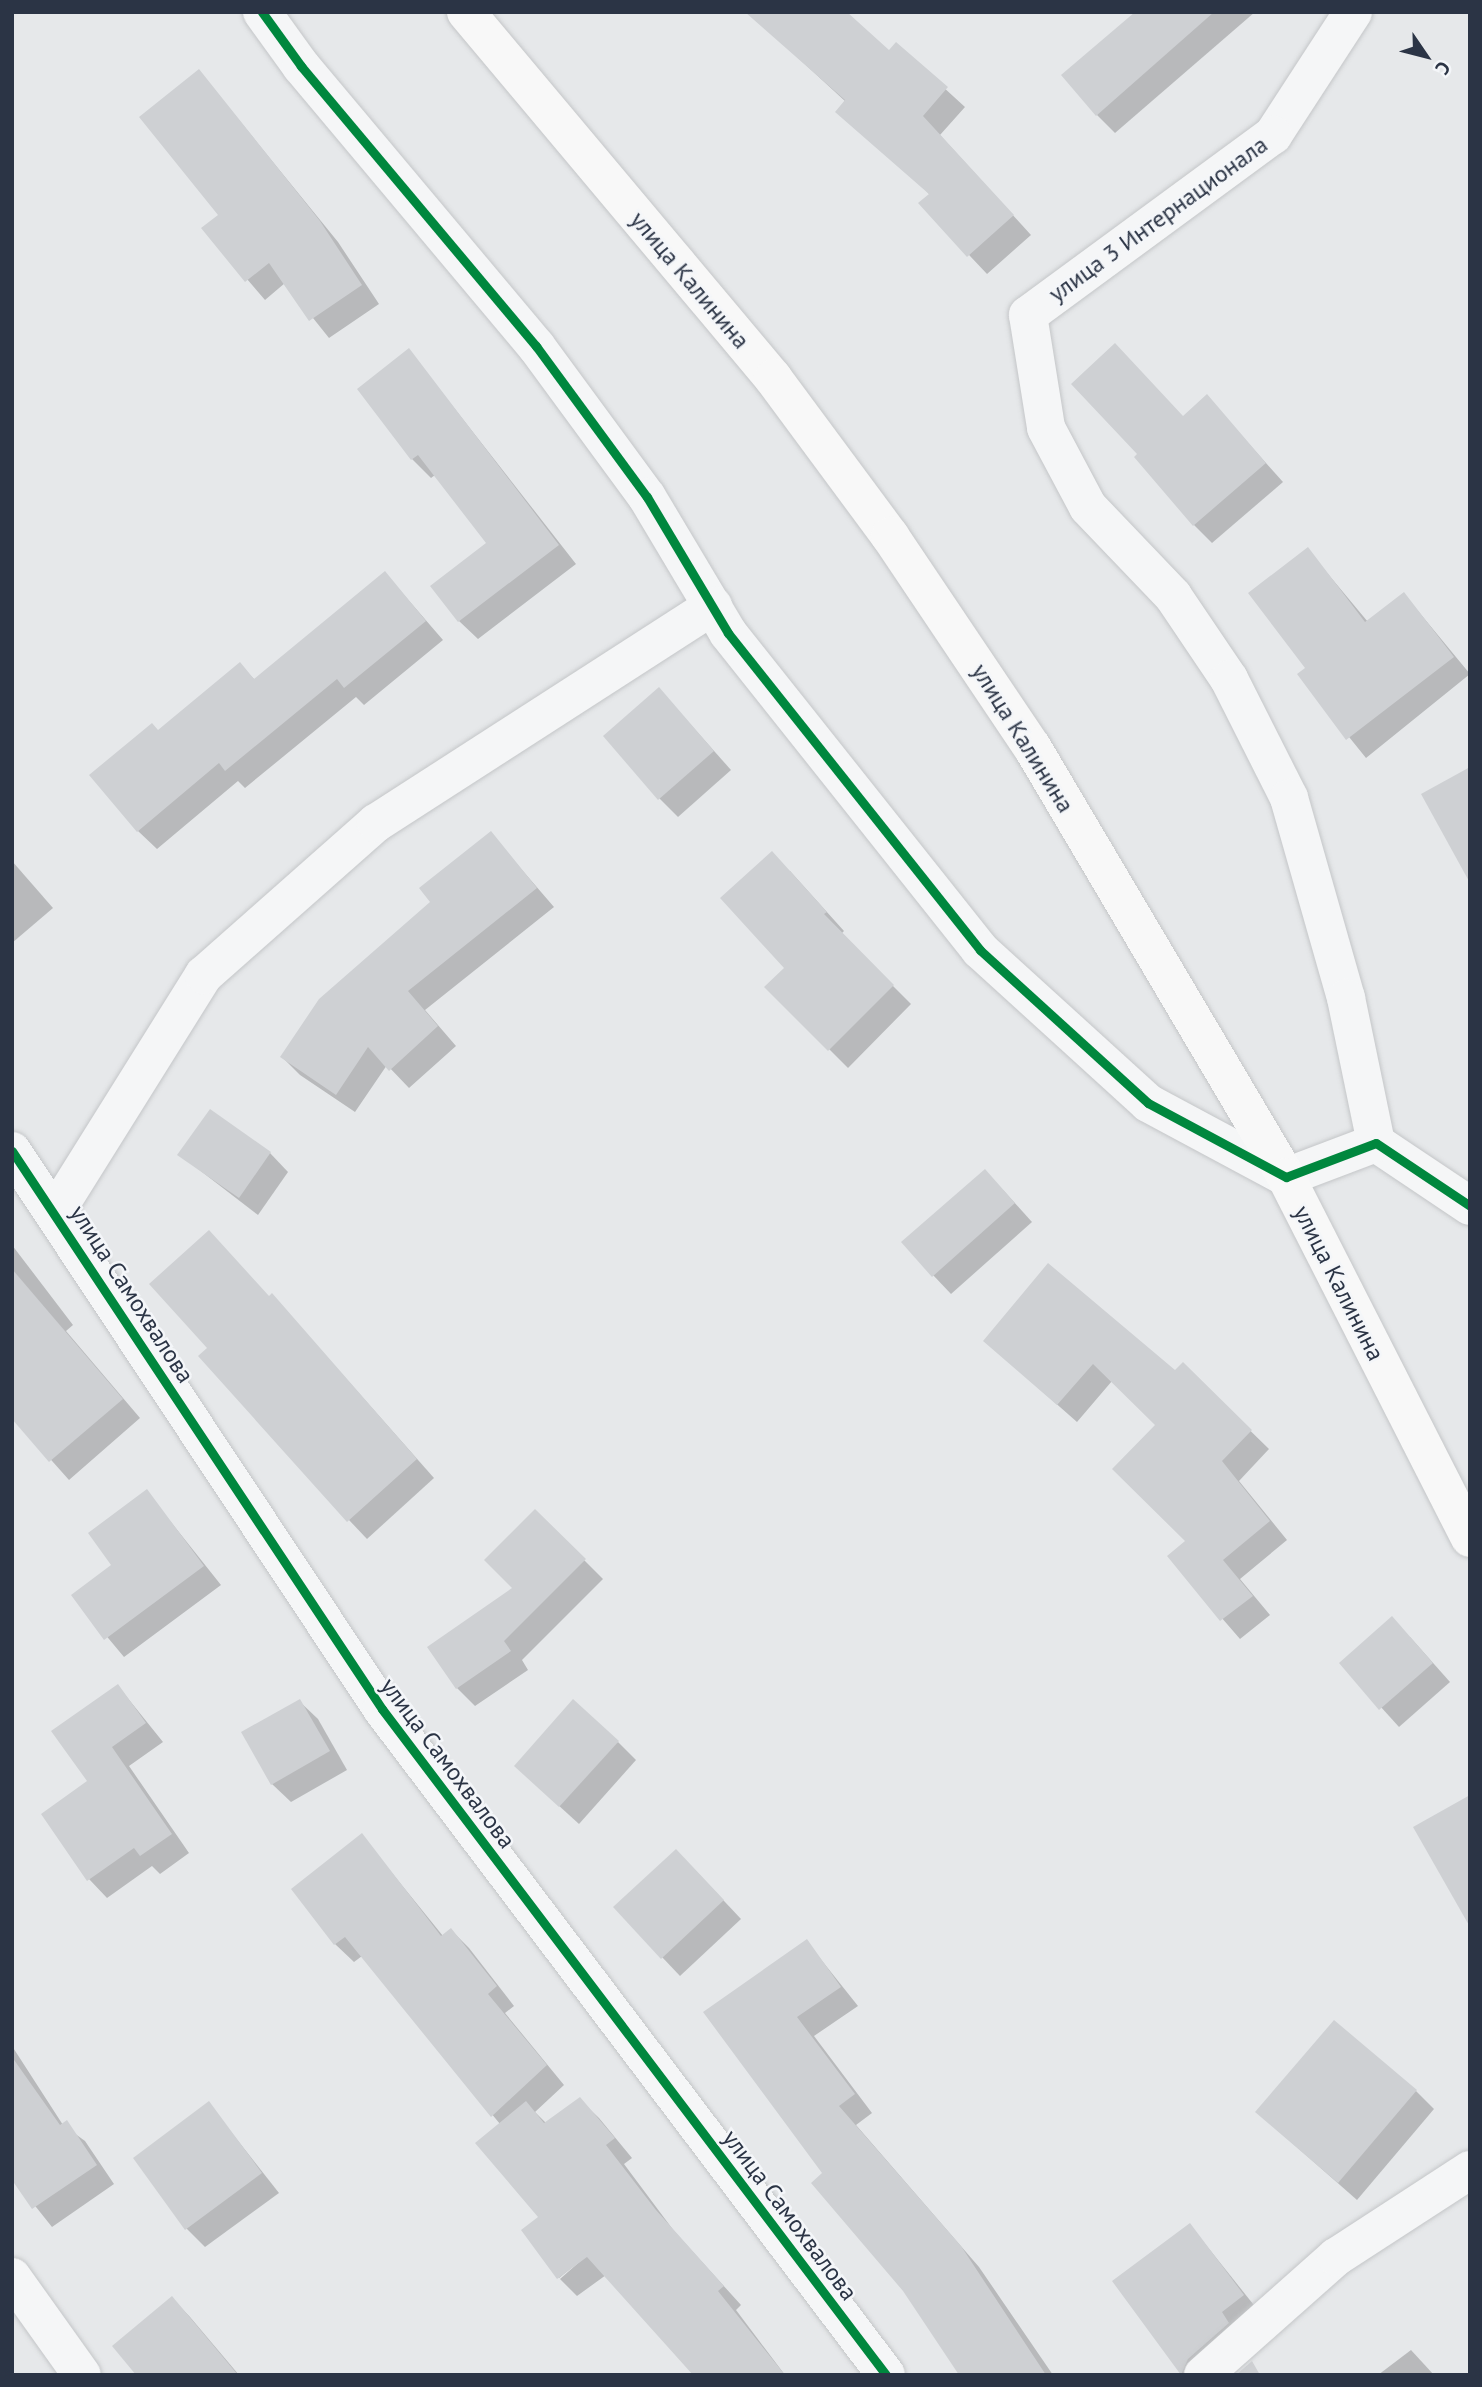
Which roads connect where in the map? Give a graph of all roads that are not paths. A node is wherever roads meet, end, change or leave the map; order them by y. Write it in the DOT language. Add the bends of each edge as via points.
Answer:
graph roads {
  1 [pos="262,12"];
  2 [pos="466,12"];
  3 [pos="1353,12"];
  4 [pos="713,607"];
  5 [pos="1376,1143"];
  6 [pos="12,1151"];
  7 [pos="1286,1177"];
  8 [pos="1470,1206"];
  9 [pos="55,1213"];
  10 [pos="1470,1538"];
  11 [pos="1470,2170"];
  12 [pos="12,2277"];
  13 [pos="82,2375"];
  14 [pos="886,2375"];
  15 [pos="1203,2375"];
  1 -- 4 [label="street" via="301,66 536,346 647,497"];
  2 -- 7 [label="main road, улица Калинина" via="773,378 890,536 1032,747"];
  3 -- 5 [label="street, улица 3 Интернационала" via="1273,135 1028,315 1046,428 1088,507 1173,596 1230,679 1289,798 1346,998"];
  4 -- 7 [label="street" via="728,633 980,950 1148,1103"];
  4 -- 9 [label="street" via="376,823 204,975"];
  5 -- 7 [label="street"];
  5 -- 8 [label="street"];
  6 -- 9 [label="street, улица Самохвалова"];
  7 -- 10 [label="main road, улица Калинина"];
  9 -- 14 [label="street, улица Самохвалова" via="382,1709"];
  11 -- 15 [label="street" via="1336,2257"];
  12 -- 13 [label="street"];
}
